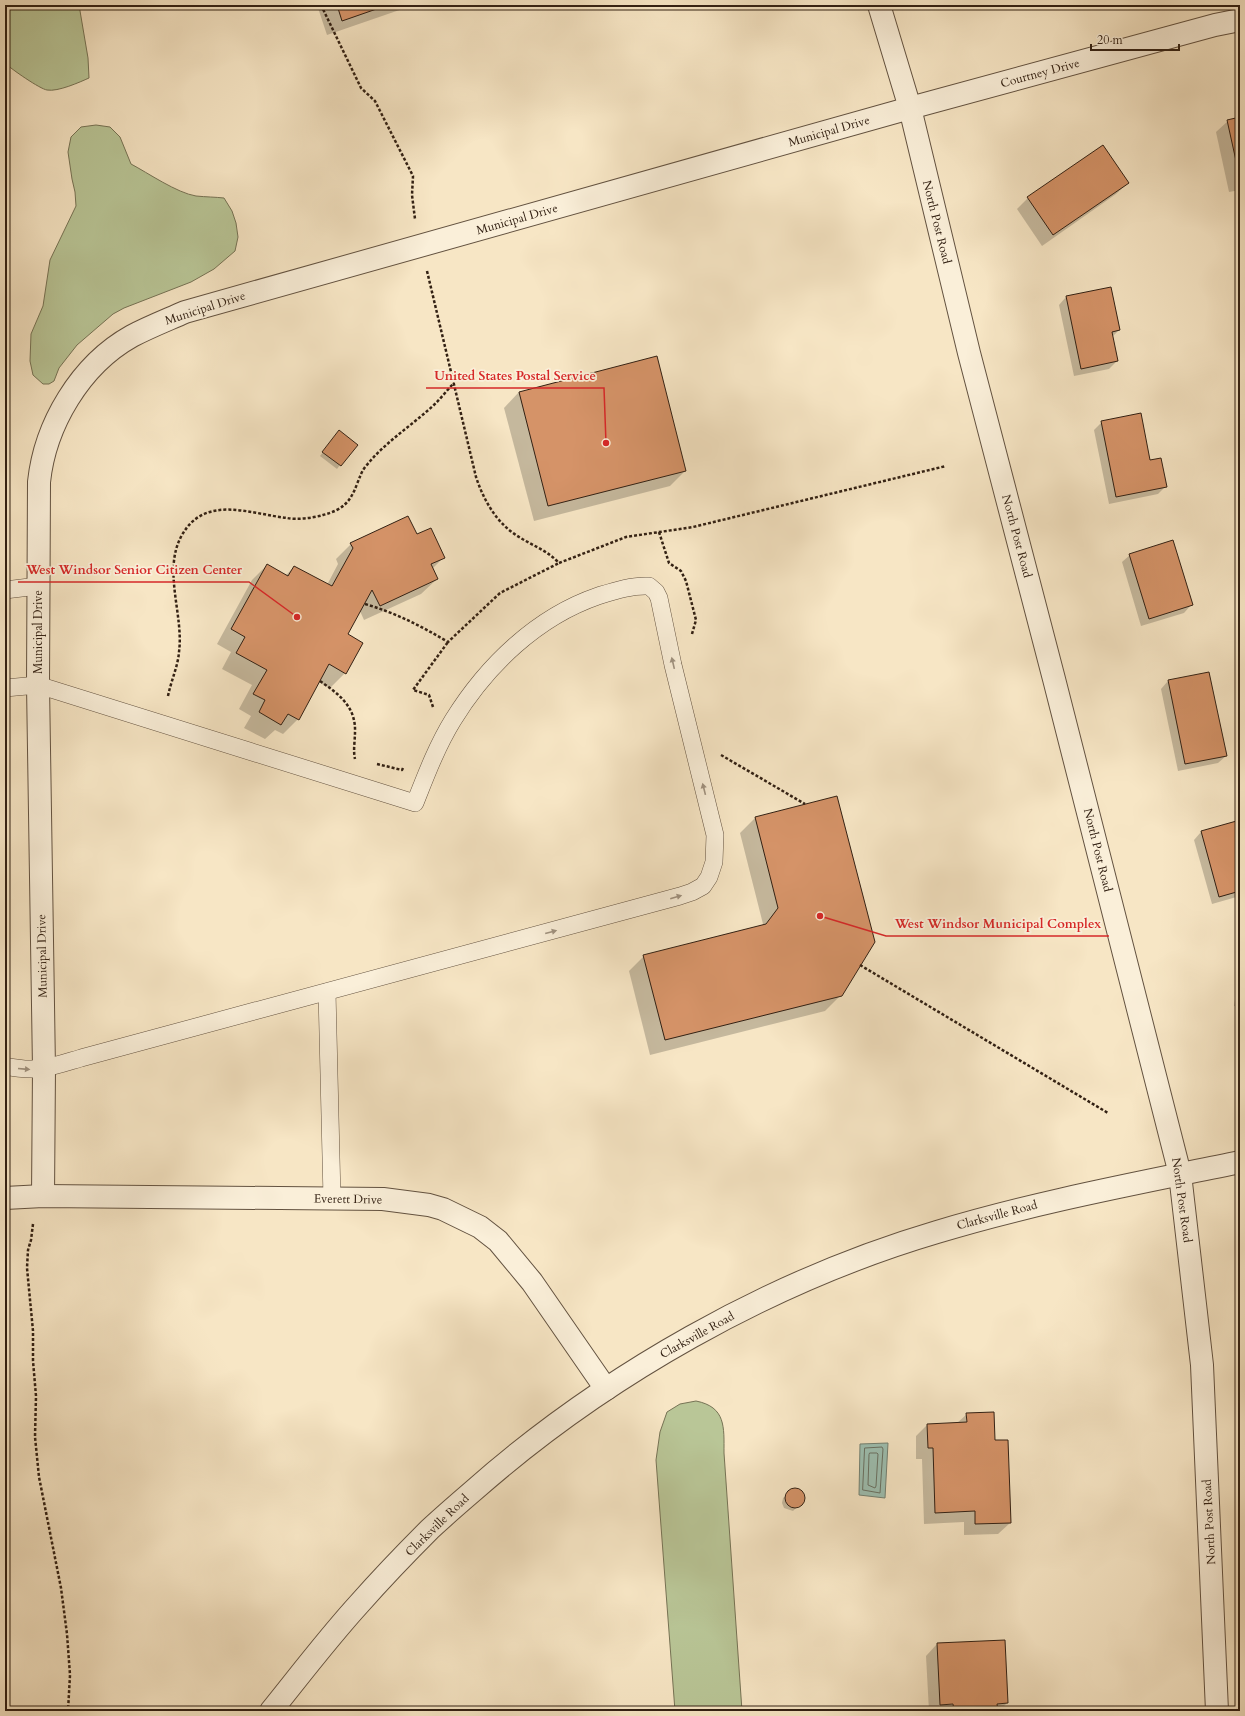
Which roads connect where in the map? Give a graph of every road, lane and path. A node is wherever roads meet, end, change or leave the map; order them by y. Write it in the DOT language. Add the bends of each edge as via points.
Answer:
graph roads {
  1 [pos="321,5"];
  2 [pos="879,5"];
  3 [pos="1240,20"];
  4 [pos="910,108"];
  5 [pos="422,246"];
  6 [pos="454,383"];
  7 [pos="946,466"];
  8 [pos="659,532"];
  9 [pos="559,563"];
  10 [pos="38,586"];
  11 [pos="5,590"];
  12 [pos="365,604"];
  13 [pos="692,636"];
  14 [pos="448,642"];
  15 [pos="320,681"];
  16 [pos="38,685"];
  17 [pos="5,688"];
  18 [pos="168,696"];
  19 [pos="433,709"];
  20 [pos="717,753"];
  21 [pos="361,760"];
  22 [pos="406,763"];
  23 [pos="375,764"];
  24 [pos="805,804"];
  25 [pos="860,965"];
  26 [pos="327,992"];
  27 [pos="5,1066"];
  28 [pos="44,1070"];
  29 [pos="1108,1113"];
  30 [pos="1240,1162"];
  31 [pos="1180,1174"];
  32 [pos="39,1196"];
  33 [pos="5,1198"];
  34 [pos="332,1198"];
  35 [pos="606,1389"];
  36 [pos="68,1711"];
  37 [pos="271,1711"];
  38 [pos="1217,1711"];
  1 -- 5 [label="path" via="361,88 376,101 414,176 412,195"];
  2 -- 4 [label="street, North Post Road"];
  3 -- 4 [label="street, Courtney Drive"];
  4 -- 5 [label="street, Municipal Drive"];
  4 -- 31 [label="street, North Post Road" via="971,361"];
  5 -- 6 [label="path"];
  5 -- 10 [label="street, Municipal Drive" via="185,312 131,337 104,356 78,383 64,407 53,427 41,464"];
  6 -- 9 [label="path" via="476,477 489,506 513,533 547,552"];
  6 -- 18 [label="path" via="436,403 379,449 364,467 349,500 342,508 322,516 288,519 248,511 218,510 188,525 177,545 174,564 180,651"];
  7 -- 8 [label="path" via="693,527"];
  8 -- 9 [label="path" via="626,537"];
  8 -- 13 [label="path" via="669,563 681,570 686,580 696,620"];
  9 -- 14 [label="path" via="500,593"];
  10 -- 11 [label="lane"];
  10 -- 16 [label="street, Municipal Drive"];
  12 -- 14 [label="path" via="391,612"];
  14 -- 19 [label="path" via="413,690 429,695"];
  15 -- 21 [label="path" via="344,699 352,710 355,727 354,759"];
  16 -- 17 [label="lane"];
  26 -- 16 [label="lane, one-way" via="692,892 703,886 712,870 715,850 712,822 659,598 654,590 649,586 630,588 581,602 541,624 508,652 481,680 453,720 433,758 415,803"];
  16 -- 28 [label="street, Municipal Drive"];
  20 -- 24 [label="path"];
  22 -- 23 [label="path" via="402,770"];
  25 -- 29 [label="path"];
  26 -- 28 [label="lane"];
  26 -- 34 [label="lane"];
  27 -- 28 [label="lane, one-way" via="24,1070"];
  28 -- 32 [label="street, Municipal Drive"];
  30 -- 31 [label="street, Clarksville Road"];
  31 -- 35 [label="street, Clarksville Road" via="1025,1207 935,1232 847,1263 741,1311 679,1344"];
  31 -- 38 [label="street, North Post Road" via="1202,1365"];
  32 -- 33 [label="street, Everett Drive"];
  32 -- 34 [label="street, Everett Drive"];
  32 -- 36 [label="path" via="27,1268 33,1331 35,1437 67,1634 70,1675"];
  34 -- 35 [label="street, Everett Drive" via="383,1199 429,1205 462,1217 480,1227 516,1260"];
  35 -- 37 [label="street, Clarksville Road" via="546,1430 432,1527 358,1605"];
}
